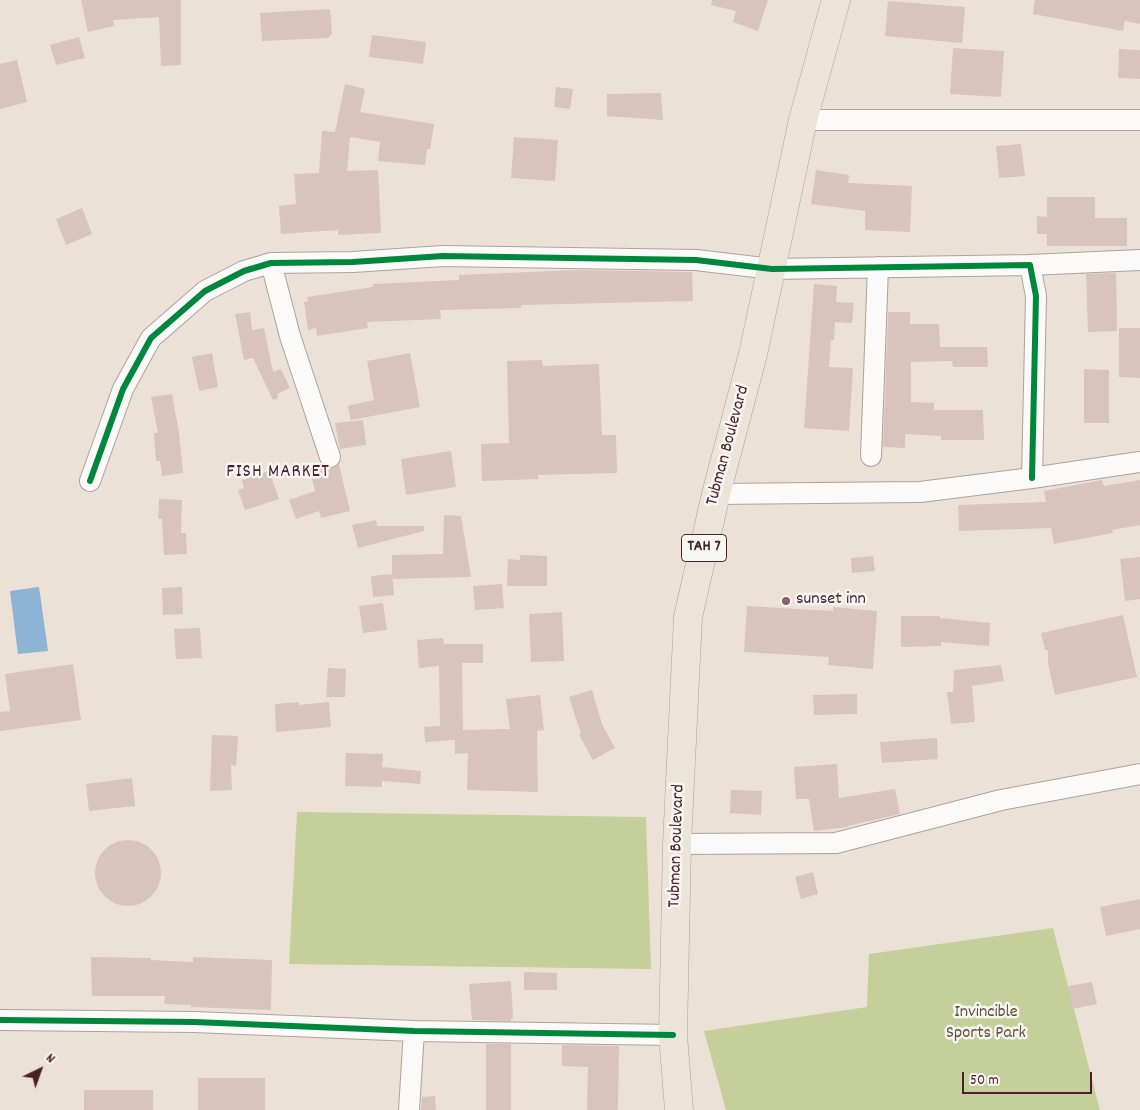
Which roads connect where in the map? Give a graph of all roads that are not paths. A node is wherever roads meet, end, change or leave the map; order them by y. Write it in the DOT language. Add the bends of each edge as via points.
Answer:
graph roads {
  1 [pos="836,0"];
  2 [pos="803,120"];
  3 [pos="1140,120"];
  4 [pos="1140,260"];
  5 [pos="271,263"];
  6 [pos="1030,265"];
  7 [pos="878,267"];
  8 [pos="772,269"];
  9 [pos="871,456"];
  10 [pos="330,457"];
  11 [pos="1140,462"];
  12 [pos="1032,478"];
  13 [pos="90,481"];
  14 [pos="716,494"];
  15 [pos="1140,774"];
  16 [pos="677,844"];
  17 [pos="0,1020"];
  18 [pos="414,1031"];
  19 [pos="673,1035"];
  20 [pos="410,1110"];
  21 [pos="679,1110"];
  1 -- 2 [label="highway, Tubman Boulevard / TAH 7"];
  2 -- 3 [label="street"];
  2 -- 8 [label="highway, Tubman Boulevard / TAH 7"];
  4 -- 6 [label="street"];
  5 -- 8 [label="street" via="443,256 696,260"];
  5 -- 10 [label="street" via="290,336"];
  5 -- 13 [label="street" via="244,271 205,291 151,338 123,388"];
  6 -- 7 [label="street"];
  6 -- 12 [label="street" via="1036,296"];
  7 -- 8 [label="street"];
  7 -- 9 [label="street"];
  8 -- 14 [label="highway, Tubman Boulevard / TAH 7"];
  11 -- 12 [label="street"];
  12 -- 14 [label="street" via="920,492"];
  14 -- 16 [label="highway, Tubman Boulevard / TAH 7" via="688,617"];
  15 -- 16 [label="street" via="1001,800 836,843"];
  16 -- 19 [label="highway, Tubman Boulevard / TAH 7"];
  17 -- 18 [label="street" via="194,1022"];
  18 -- 19 [label="street"];
  18 -- 20 [label="street"];
  19 -- 21 [label="highway, Tubman Boulevard / TAH 7"];
}
